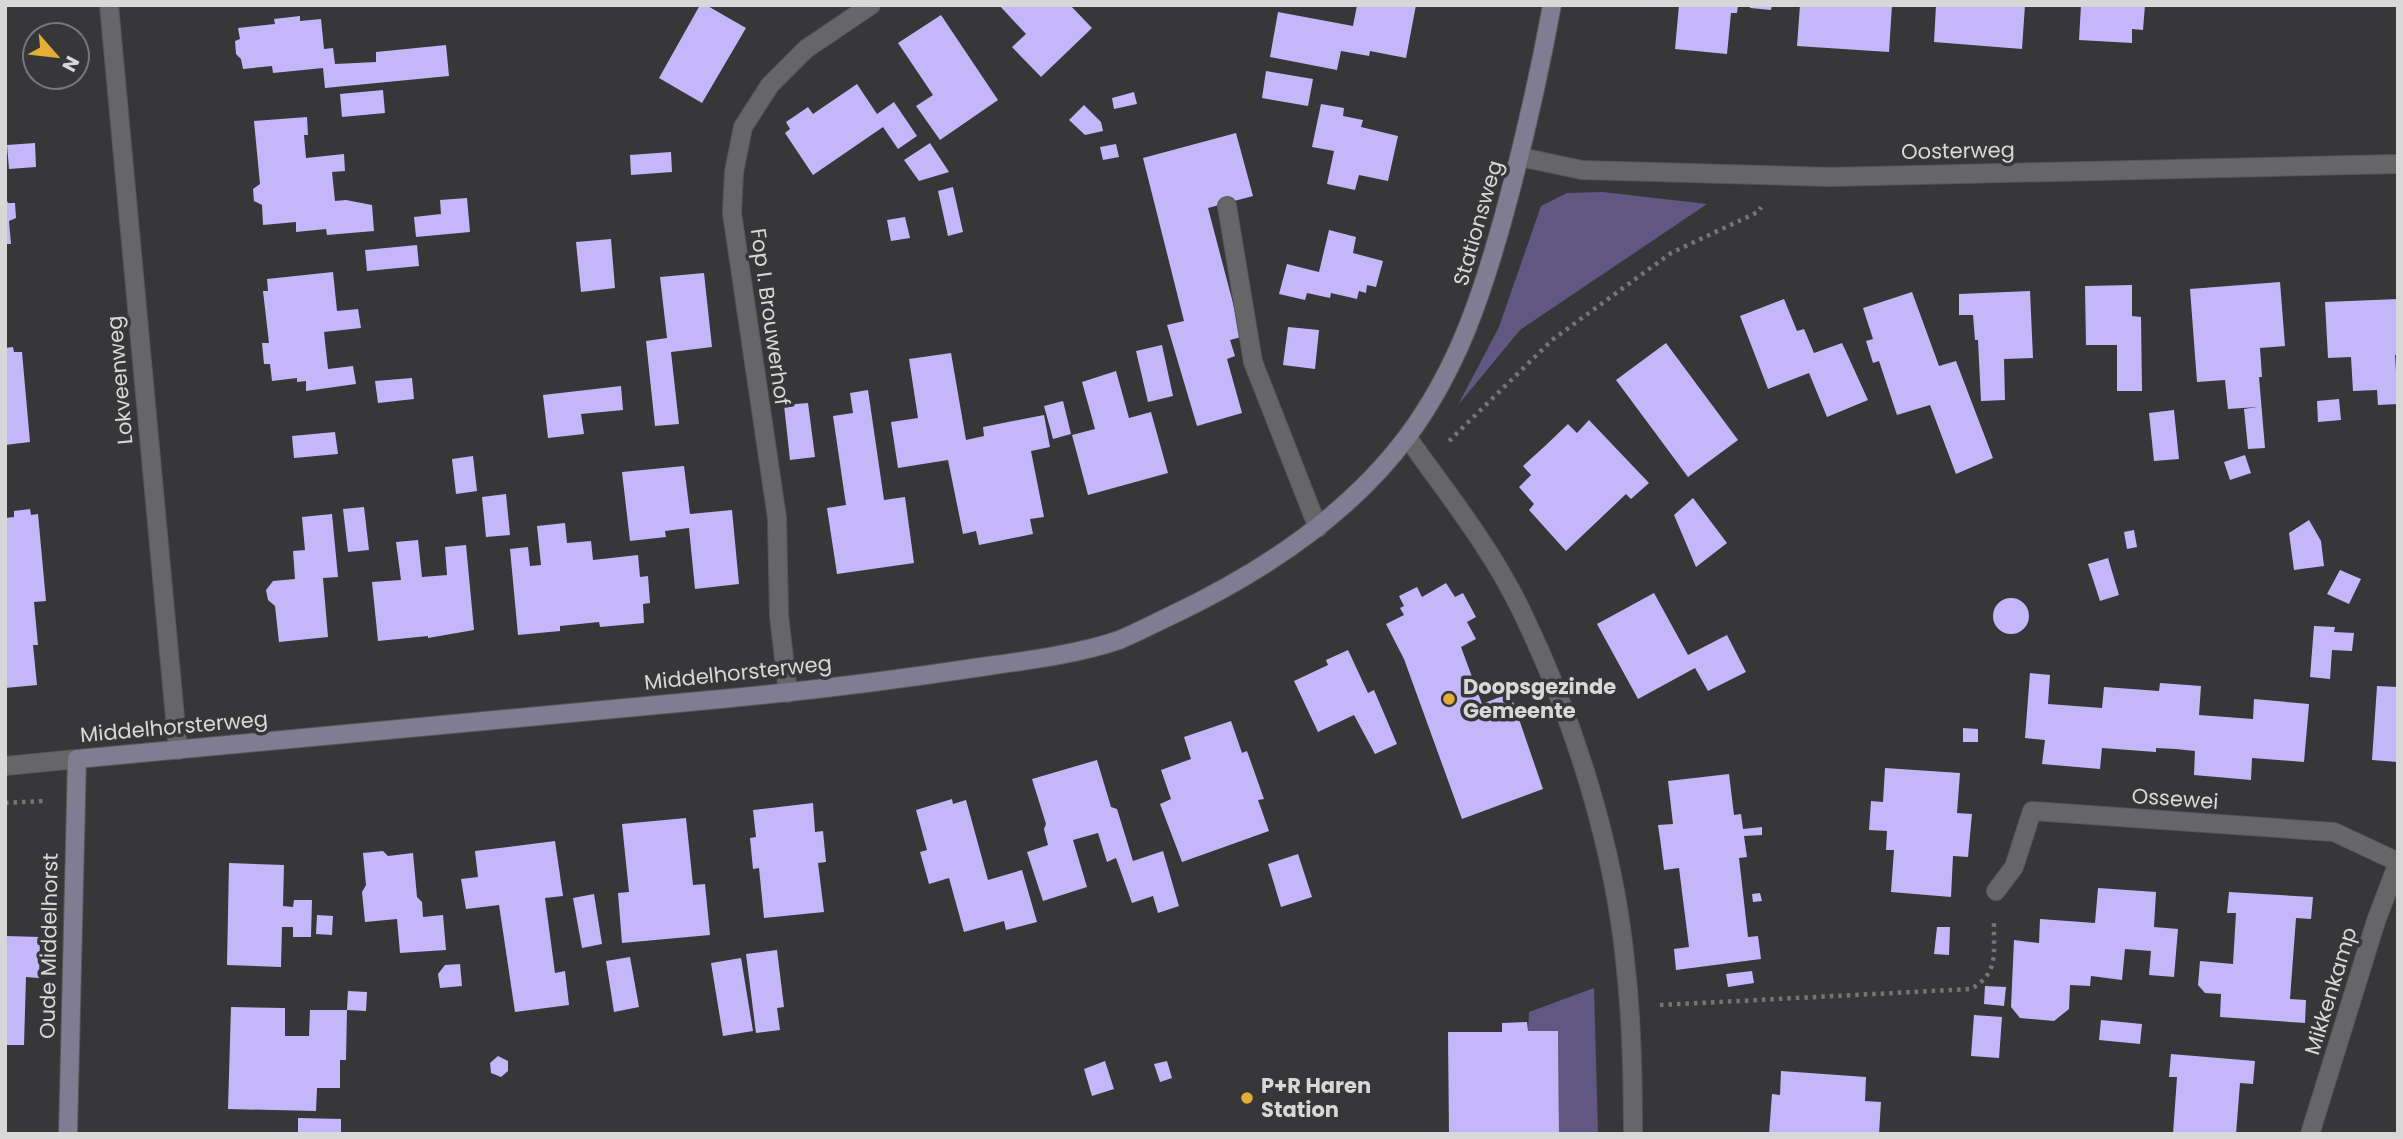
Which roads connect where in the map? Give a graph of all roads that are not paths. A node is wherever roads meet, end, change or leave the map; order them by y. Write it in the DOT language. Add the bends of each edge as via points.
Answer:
graph roads {
  1 [pos="109,5"];
  2 [pos="871,5"];
  3 [pos="1552,5"];
  4 [pos="1520,157"];
  5 [pos="2398,164"];
  6 [pos="1227,206"];
  7 [pos="1407,438"];
  8 [pos="1318,528"];
  9 [pos="788,693"];
  10 [pos="178,750"];
  11 [pos="77,759"];
  12 [pos="5,766"];
  13 [pos="2398,862"];
  14 [pos="1996,891"];
  15 [pos="68,1134"];
  16 [pos="1633,1134"];
  17 [pos="2310,1134"];
  1 -- 10 [label="street, Lokveenweg"];
  2 -- 9 [label="street, Fop I. Brouwerhof" via="806,49 770,85 743,127 734,172 732,213 777,518 779,615"];
  3 -- 4 [label="street, Stationsweg"];
  4 -- 5 [label="street, Oosterweg" via="1582,170 1830,177"];
  4 -- 7 [label="street, Stationsweg" via="1467,331"];
  6 -- 8 [label="street" via="1253,362"];
  7 -- 8 [label="street, Middelhorsterweg"];
  7 -- 16 [label="street" via="1486,547 1520,608 1586,774 1610,870 1626,967"];
  8 -- 9 [label="street, Middelhorsterweg" via="1189,607 1117,640 1040,658"];
  9 -- 10 [label="street, Middelhorsterweg"];
  10 -- 11 [label="street, Middelhorsterweg"];
  11 -- 12 [label="street, Middelhorsterweg"];
  11 -- 15 [label="street, Oude Middelhorst"];
  13 -- 14 [label="street, Ossewei" via="2334,832 2032,811 2014,867"];
  13 -- 17 [label="street, Mikkenkamp"];
}
